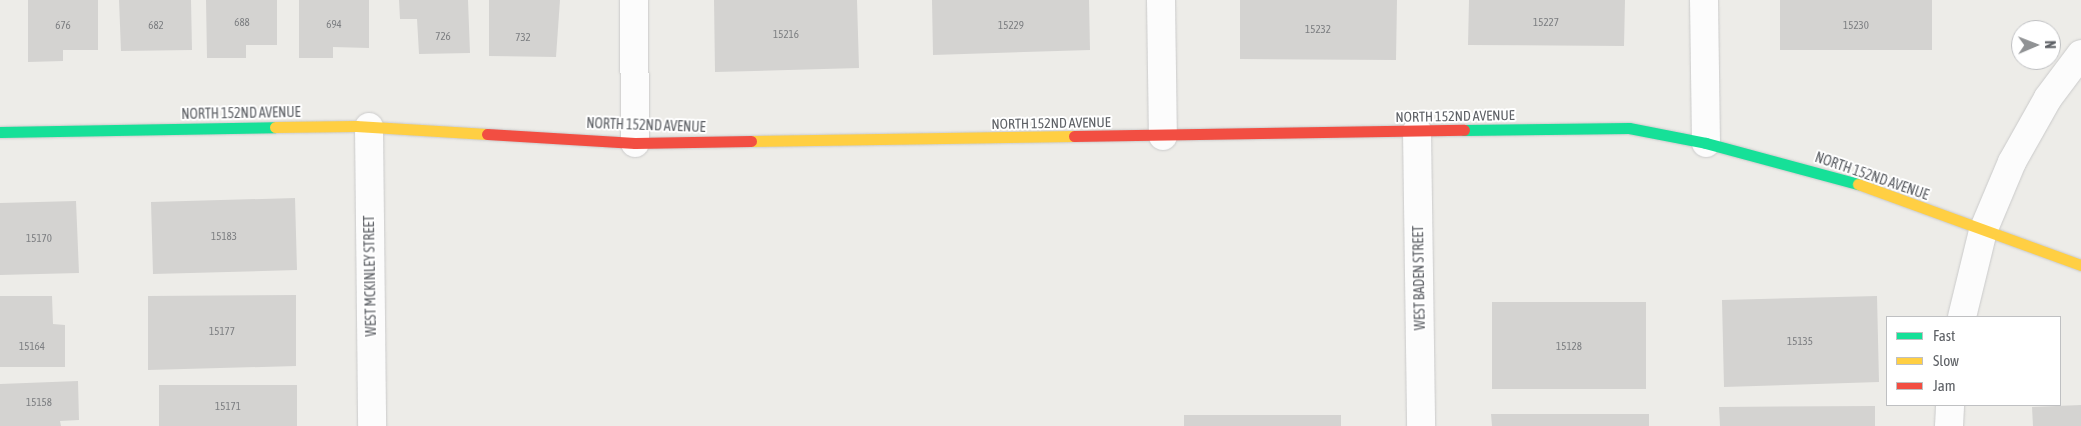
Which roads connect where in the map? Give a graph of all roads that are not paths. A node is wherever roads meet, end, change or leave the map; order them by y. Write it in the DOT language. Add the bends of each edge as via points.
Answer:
graph roads {
  1 [pos="634,0"];
  2 [pos="1162,0"];
  3 [pos="1704,0"];
  4 [pos="2081,54"];
  5 [pos="369,127"];
  6 [pos="1417,131"];
  7 [pos="0,132"];
  8 [pos="1163,136"];
  9 [pos="635,143"];
  10 [pos="1706,143"];
  11 [pos="1983,231"];
  12 [pos="2081,265"];
  13 [pos="1962,316"];
  14 [pos="1950,406"];
  15 [pos="372,426"];
  16 [pos="1421,426"];
  17 [pos="1949,426"];
  1 -- 9 [label="street"];
  2 -- 8 [label="street"];
  3 -- 10 [label="street"];
  4 -- 11 [label="street" via="2048,98 2012,162"];
  5 -- 7 [label="street, NORTH 152ND AVENUE"];
  5 -- 9 [label="street, NORTH 152ND AVENUE"];
  5 -- 15 [label="street, WEST MCKINLEY STREET"];
  6 -- 8 [label="street, NORTH 152ND AVENUE"];
  6 -- 10 [label="street, NORTH 152ND AVENUE" via="1629,128"];
  6 -- 16 [label="street, WEST BADEN STREET"];
  8 -- 9 [label="street, NORTH 152ND AVENUE"];
  10 -- 11 [label="street, NORTH 152ND AVENUE" via="1848,180"];
  11 -- 12 [label="street, NORTH 152ND AVENUE"];
  11 -- 13 [label="street"];
  14 -- 17 [label="street"];
}
